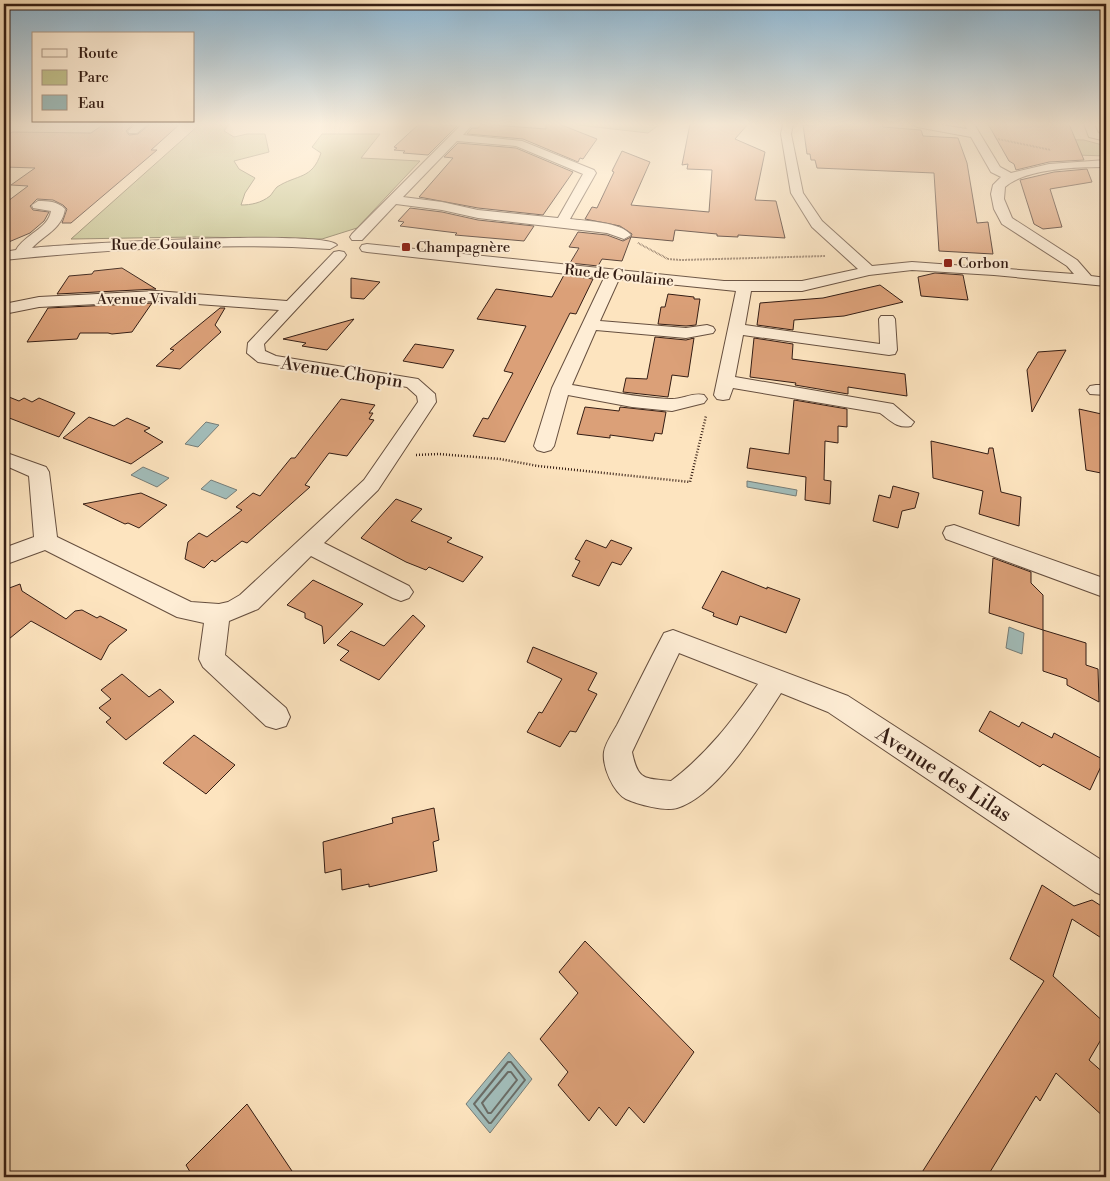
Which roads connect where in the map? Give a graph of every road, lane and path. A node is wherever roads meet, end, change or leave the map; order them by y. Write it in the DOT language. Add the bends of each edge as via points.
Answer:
graph roads {
  1 [pos="415,179"];
  2 [pos="587,179"];
  3 [pos="794,179"];
  4 [pos="1005,179"];
  5 [pos="394,200"];
  6 [pos="38,204"];
  7 [pos="562,222"];
  8 [pos="624,235"];
  9 [pos="362,242"];
  10 [pos="334,250"];
  11 [pos="848,252"];
  12 [pos="21,254"];
  13 [pos="4,256"];
  14 [pos="869,271"];
  15 [pos="613,275"];
  16 [pos="1086,279"];
  17 [pos="1106,282"];
  18 [pos="744,287"];
  19 [pos="291,306"];
  20 [pos="4,309"];
  21 [pos="887,318"];
  22 [pos="590,325"];
  23 [pos="737,329"];
  24 [pos="707,330"];
  25 [pos="561,388"];
  26 [pos="702,406"];
  27 [pos="904,422"];
  28 [pos="544,446"];
  29 [pos="394,452"];
  30 [pos="4,458"];
  31 [pos="954,533"];
  32 [pos="46,541"];
  33 [pos="308,545"];
  34 [pos="4,557"];
  35 [pos="1106,589"];
  36 [pos="401,592"];
  37 [pos="217,614"];
  38 [pos="776,679"];
  39 [pos="276,717"];
  40 [pos="1106,881"];
  1 -- 5 [label="street"];
  2 -- 7 [label="street"];
  3 -- 11 [label="street" via="797,193 817,224"];
  4 -- 16 [label="street" via="996,192 1002,215 1072,263"];
  5 -- 7 [label="street" via="478,214"];
  5 -- 9 [label="street"];
  6 -- 12 [label="street" via="54,206 58,215 55,222 25,245"];
  7 -- 8 [label="street" via="610,229"];
  8 -- 11 [label="path" via="668,259 809,258"];
  9 -- 10 [label="street, Rue de Goulaine" via="353,254"];
  9 -- 15 [label="street, Rue de Goulaine"];
  10 -- 12 [label="street, Rue de Goulaine" via="207,242 72,248"];
  10 -- 19 [label="street, Avenue Chopin"];
  11 -- 14 [label="street"];
  12 -- 13 [label="street, Rue de Goulaine"];
  14 -- 16 [label="street, Rue de Goulaine" via="912,266"];
  14 -- 18 [label="street, Rue de Goulaine" via="802,286"];
  15 -- 18 [label="street, Rue de Goulaine"];
  15 -- 22 [label="street"];
  16 -- 17 [label="street, Rue de Goulaine"];
  18 -- 23 [label="street"];
  19 -- 20 [label="street, Avenue Vivaldi" via="156,296 39,302"];
  19 -- 29 [label="street, Avenue Chopin" via="256,343 256,353 264,358 412,383 426,394 427,402"];
  21 -- 23 [label="street" via="889,350"];
  22 -- 24 [label="street" via="686,333"];
  22 -- 25 [label="street"];
  23 -- 27 [label="street" via="724,389 886,408"];
  25 -- 26 [label="street" via="632,401"];
  25 -- 28 [label="street"];
  26 -- 29 [label="path" via="690,482 538,466 500,458"];
  29 -- 33 [label="street, Avenue Chopin" via="371,485"];
  30 -- 32 [label="street" via="39,472"];
  31 -- 35 [label="street"];
  32 -- 34 [label="street"];
  32 -- 37 [label="street, Avenue Chopin" via="186,610"];
  33 -- 36 [label="street"];
  33 -- 37 [label="street, Avenue Chopin" via="249,602"];
  37 -- 39 [label="street" via="212,659"];
  38 -- 38 [label="street, Avenue des Lilas" via="673,640 618,752 623,777 634,788 675,794 702,775 725,751"];
  38 -- 40 [label="street, Avenue des Lilas" via="838,704"];
}
